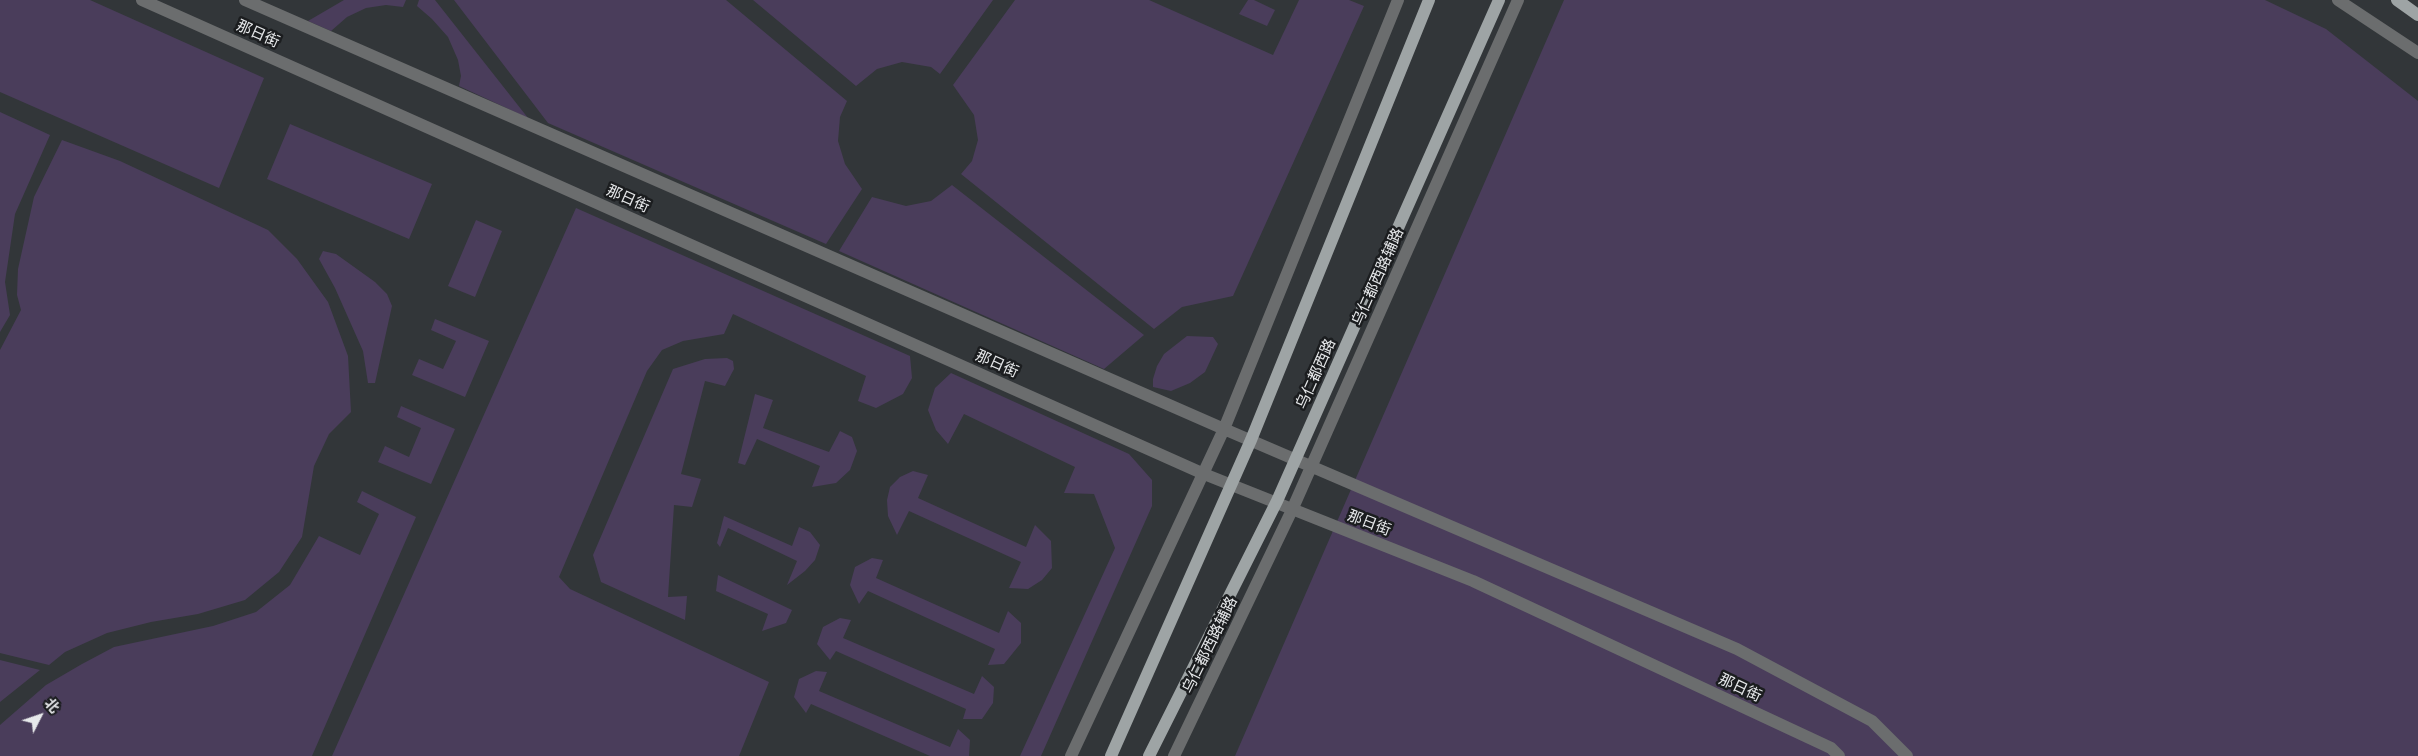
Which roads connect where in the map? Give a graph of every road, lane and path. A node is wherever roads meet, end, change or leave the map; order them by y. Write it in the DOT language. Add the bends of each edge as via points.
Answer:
graph roads {
  1 [pos="142,0"];
  2 [pos="245,0"];
  3 [pos="1398,0"];
  4 [pos="1429,0"];
  5 [pos="1499,0"];
  6 [pos="1518,0"];
  7 [pos="2338,0"];
  8 [pos="2397,0"];
  9 [pos="2418,15"];
  10 [pos="2418,53"];
  11 [pos="1224,429"];
  12 [pos="1251,440"];
  13 [pos="1296,459"];
  14 [pos="1312,466"];
  15 [pos="1204,474"];
  16 [pos="1232,483"];
  17 [pos="1277,501"];
  18 [pos="1292,510"];
  19 [pos="1071,756"];
  20 [pos="1110,756"];
  21 [pos="1150,756"];
  22 [pos="1174,756"];
  23 [pos="1839,756"];
  24 [pos="1907,756"];
  1 -- 15 [label="street, 那日街"];
  2 -- 11 [label="street, 那日街"];
  3 -- 11 [label="street"];
  4 -- 12 [label="main road"];
  5 -- 13 [label="main road, 乌仁都西路"];
  6 -- 14 [label="street, 乌仁都西路辅路"];
  7 -- 10 [label="street"];
  8 -- 9 [label="main road"];
  11 -- 12 [label="street, 那日街"];
  11 -- 15 [label="street"];
  12 -- 13 [label="street, 那日街"];
  12 -- 16 [label="main road"];
  13 -- 14 [label="street, 那日街"];
  13 -- 17 [label="main road, 乌仁都西路"];
  14 -- 18 [label="street, 乌仁都西路辅路"];
  14 -- 24 [label="street, 那日街" via="1737,648 1872,721"];
  15 -- 16 [label="street, 那日街"];
  15 -- 19 [label="street"];
  16 -- 17 [label="street, 那日街"];
  16 -- 20 [label="main road"];
  17 -- 18 [label="street, 那日街"];
  17 -- 21 [label="main road, 乌仁都西路"];
  18 -- 22 [label="street, 乌仁都西路辅路"];
  18 -- 23 [label="street, 那日街" via="1473,581 1831,748"];
}
